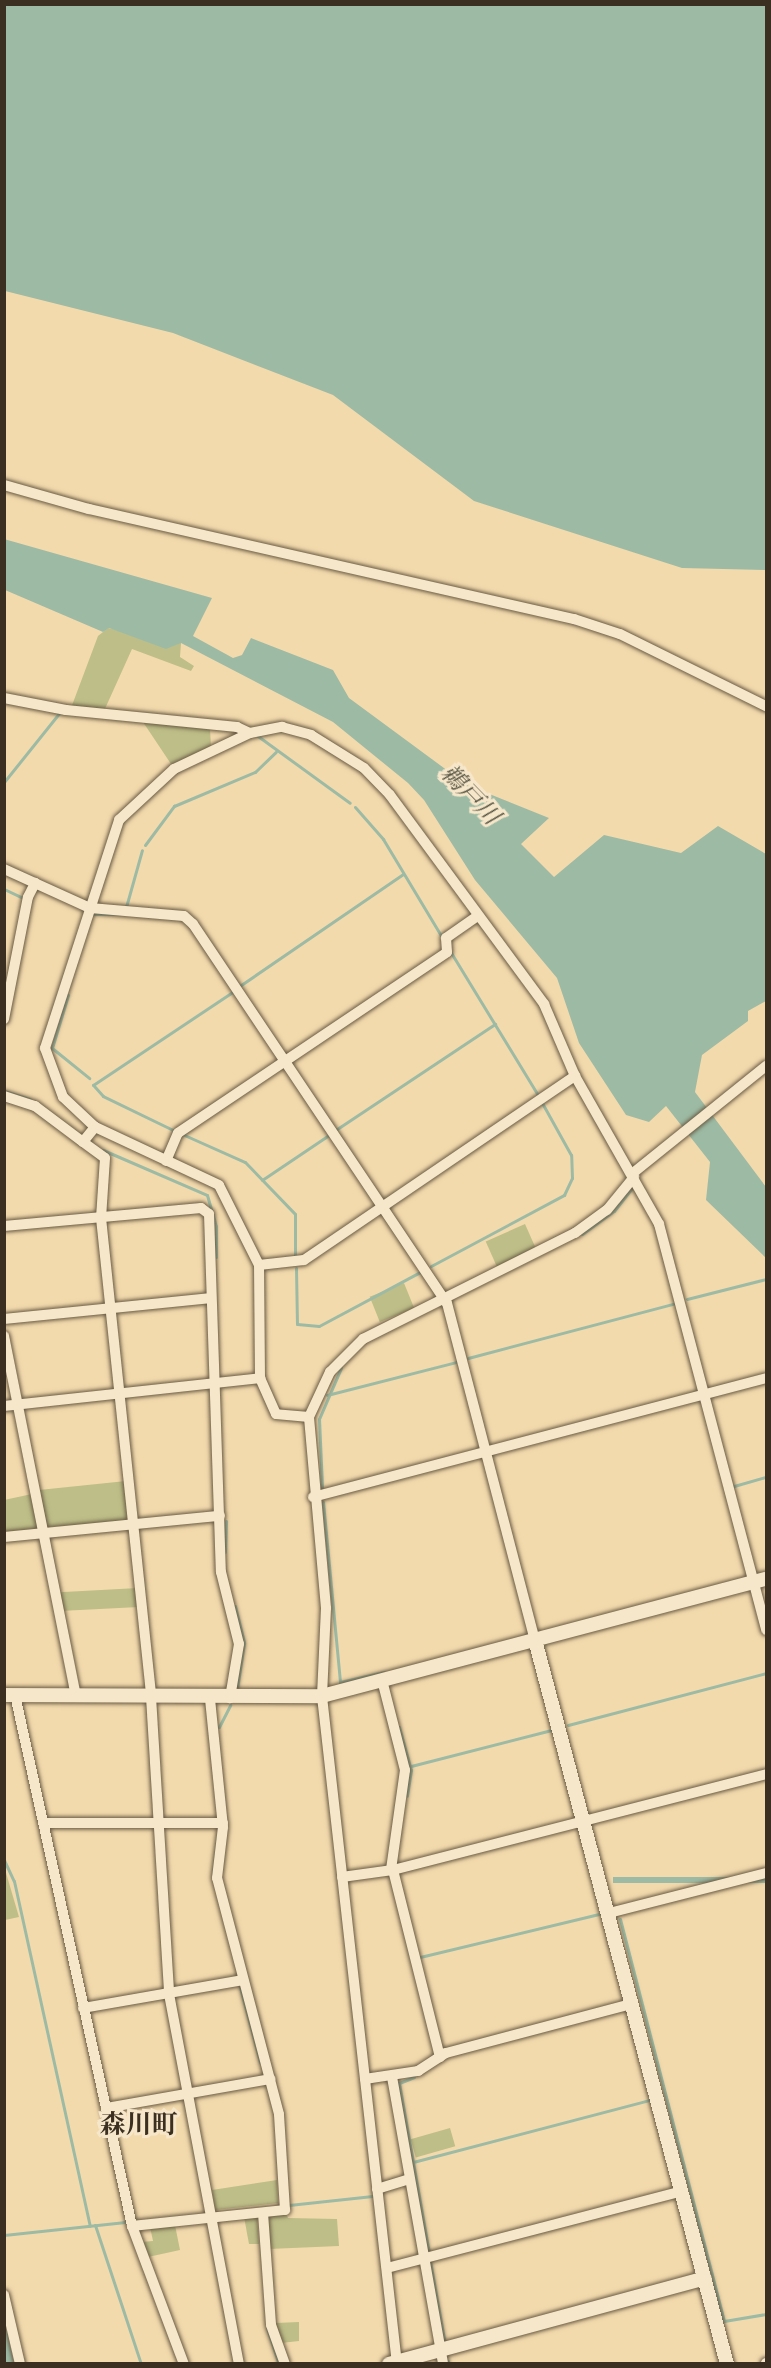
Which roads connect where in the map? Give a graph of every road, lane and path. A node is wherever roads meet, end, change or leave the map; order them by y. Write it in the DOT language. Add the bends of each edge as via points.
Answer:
graph roads {
  1 [pos="4,485"];
  2 [pos="4,698"];
  3 [pos="766,706"];
  4 [pos="250,733"];
  5 [pos="4,870"];
  6 [pos="35,883"];
  7 [pos="90,908"];
  8 [pos="476,918"];
  9 [pos="8,990"];
  10 [pos="4,1019"];
  11 [pos="285,1061"];
  12 [pos="766,1066"];
  13 [pos="575,1076"];
  14 [pos="4,1096"];
  15 [pos="95,1127"];
  16 [pos="83,1142"];
  17 [pos="166,1161"];
  18 [pos="634,1175"];
  19 [pos="382,1207"];
  20 [pos="101,1218"];
  21 [pos="4,1226"];
  22 [pos="259,1265"];
  23 [pos="443,1297"];
  24 [pos="209,1298"];
  25 [pos="110,1308"];
  26 [pos="4,1319"];
  27 [pos="4,1336"];
  28 [pos="260,1378"];
  29 [pos="766,1378"];
  30 [pos="212,1384"];
  31 [pos="119,1391"];
  32 [pos="704,1395"];
  33 [pos="17,1402"];
  34 [pos="4,1406"];
  35 [pos="309,1417"];
  36 [pos="486,1452"];
  37 [pos="313,1497"];
  38 [pos="220,1516"];
  39 [pos="134,1524"];
  40 [pos="43,1533"];
  41 [pos="4,1537"];
  42 [pos="760,1580"];
  43 [pos="766,1630"];
  44 [pos="535,1640"];
  45 [pos="382,1680"];
  46 [pos="7,1693"];
  47 [pos="76,1696"];
  48 [pos="322,1696"];
  49 [pos="151,1697"];
  50 [pos="210,1698"];
  51 [pos="230,1698"];
  52 [pos="766,1774"];
  53 [pos="44,1823"];
  54 [pos="223,1823"];
  55 [pos="585,1823"];
  56 [pos="160,1826"];
  57 [pos="392,1870"];
  58 [pos="766,1873"];
  59 [pos="342,1877"];
  60 [pos="609,1913"];
  61 [pos="243,1980"];
  62 [pos="169,1994"];
  63 [pos="632,2004"];
  64 [pos="83,2008"];
  65 [pos="440,2057"];
  66 [pos="392,2077"];
  67 [pos="270,2079"];
  68 [pos="365,2079"];
  69 [pos="187,2093"];
  70 [pos="106,2108"];
  71 [pos="410,2179"];
  72 [pos="377,2189"];
  73 [pos="682,2191"];
  74 [pos="263,2213"];
  75 [pos="212,2219"];
  76 [pos="132,2226"];
  77 [pos="424,2259"];
  78 [pos="387,2268"];
  79 [pos="705,2278"];
  80 [pos="4,2295"];
  81 [pos="441,2349"];
  82 [pos="394,2363"];
  83 [pos="20,2364"];
  84 [pos="184,2364"];
  85 [pos="239,2364"];
  86 [pos="285,2364"];
  87 [pos="443,2364"];
  88 [pos="727,2364"];
  1 -- 3 [label="street" via="574,619 620,634"];
  2 -- 4 [label="street" via="237,727"];
  4 -- 7 [label="street" via="174,769 141,794 119,820"];
  4 -- 8 [label="street" via="298,729 364,768 420,830"];
  5 -- 6 [label="street"];
  6 -- 7 [label="street"];
  6 -- 9 [label="street" via="28,897"];
  7 -- 11 [label="street" via="189,919"];
  7 -- 15 [label="street" via="45,1048 63,1097"];
  8 -- 11 [label="street" via="446,938 447,952"];
  8 -- 13 [label="street" via="544,1004"];
  9 -- 10 [label="street"];
  11 -- 17 [label="street" via="178,1133"];
  11 -- 19 [label="street"];
  12 -- 18 [label="street"];
  13 -- 18 [label="street"];
  13 -- 19 [label="street"];
  14 -- 16 [label="street" via="35,1106"];
  15 -- 16 [label="street"];
  15 -- 17 [label="street"];
  16 -- 20 [label="street" via="105,1158"];
  17 -- 22 [label="street" via="219,1185"];
  18 -- 23 [label="street" via="594,1221"];
  18 -- 32 [label="street" via="659,1224"];
  19 -- 22 [label="street" via="296,1264"];
  19 -- 23 [label="street"];
  20 -- 21 [label="street"];
  20 -- 24 [label="street" via="206,1210 211,1220"];
  20 -- 25 [label="street"];
  22 -- 28 [label="street"];
  23 -- 35 [label="street" via="345,1353 320,1388"];
  23 -- 36 [label="street"];
  24 -- 25 [label="street"];
  24 -- 30 [label="street"];
  25 -- 26 [label="street"];
  25 -- 31 [label="street"];
  27 -- 33 [label="street"];
  28 -- 30 [label="street"];
  28 -- 35 [label="street" via="276,1414"];
  29 -- 32 [label="street"];
  30 -- 31 [label="street"];
  30 -- 38 [label="street"];
  31 -- 33 [label="street"];
  31 -- 39 [label="street"];
  32 -- 36 [label="street"];
  32 -- 42 [label="street"];
  33 -- 34 [label="street"];
  33 -- 40 [label="street"];
  35 -- 37 [label="street"];
  36 -- 37 [label="street"];
  36 -- 44 [label="street"];
  37 -- 48 [label="street" via="326,1608"];
  38 -- 39 [label="street"];
  38 -- 51 [label="street" via="220,1572 239,1644"];
  39 -- 40 [label="street"];
  39 -- 49 [label="street"];
  40 -- 41 [label="street"];
  40 -- 47 [label="street"];
  42 -- 43 [label="street"];
  42 -- 44 [label="street"];
  44 -- 45 [label="street"];
  44 -- 55 [label="street"];
  45 -- 48 [label="street"];
  45 -- 57 [label="street" via="405,1770"];
  46 -- 47 [label="street"];
  46 -- 53 [label="street"];
  47 -- 49 [label="street"];
  48 -- 51 [label="street"];
  48 -- 59 [label="street"];
  49 -- 50 [label="street"];
  49 -- 56 [label="street"];
  50 -- 51 [label="street"];
  50 -- 54 [label="street"];
  52 -- 55 [label="street"];
  53 -- 56 [label="street"];
  53 -- 64 [label="street"];
  54 -- 56 [label="street"];
  54 -- 61 [label="street" via="217,1878"];
  55 -- 57 [label="street"];
  55 -- 60 [label="street"];
  56 -- 62 [label="street"];
  57 -- 59 [label="street"];
  57 -- 65 [label="street"];
  58 -- 60 [label="street"];
  59 -- 68 [label="street"];
  60 -- 63 [label="street"];
  61 -- 62 [label="street"];
  61 -- 67 [label="street"];
  62 -- 64 [label="street"];
  62 -- 69 [label="street"];
  63 -- 65 [label="street"];
  63 -- 73 [label="street"];
  64 -- 70 [label="street"];
  65 -- 66 [label="street"];
  66 -- 68 [label="street"];
  66 -- 71 [label="street"];
  67 -- 69 [label="street"];
  67 -- 74 [label="street" via="282,2127 285,2210"];
  68 -- 72 [label="street"];
  69 -- 70 [label="street"];
  69 -- 75 [label="street"];
  70 -- 76 [label="street"];
  71 -- 72 [label="street"];
  71 -- 77 [label="street"];
  72 -- 78 [label="street"];
  73 -- 77 [label="street"];
  73 -- 79 [label="street"];
  74 -- 75 [label="street"];
  74 -- 86 [label="street" via="271,2325"];
  75 -- 76 [label="street"];
  75 -- 85 [label="street"];
  76 -- 84 [label="street"];
  77 -- 78 [label="street"];
  77 -- 81 [label="street"];
  78 -- 82 [label="street"];
  79 -- 81 [label="street"];
  79 -- 88 [label="street"];
  80 -- 83 [label="street"];
  81 -- 82 [label="street"];
  81 -- 87 [label="street"];
}
